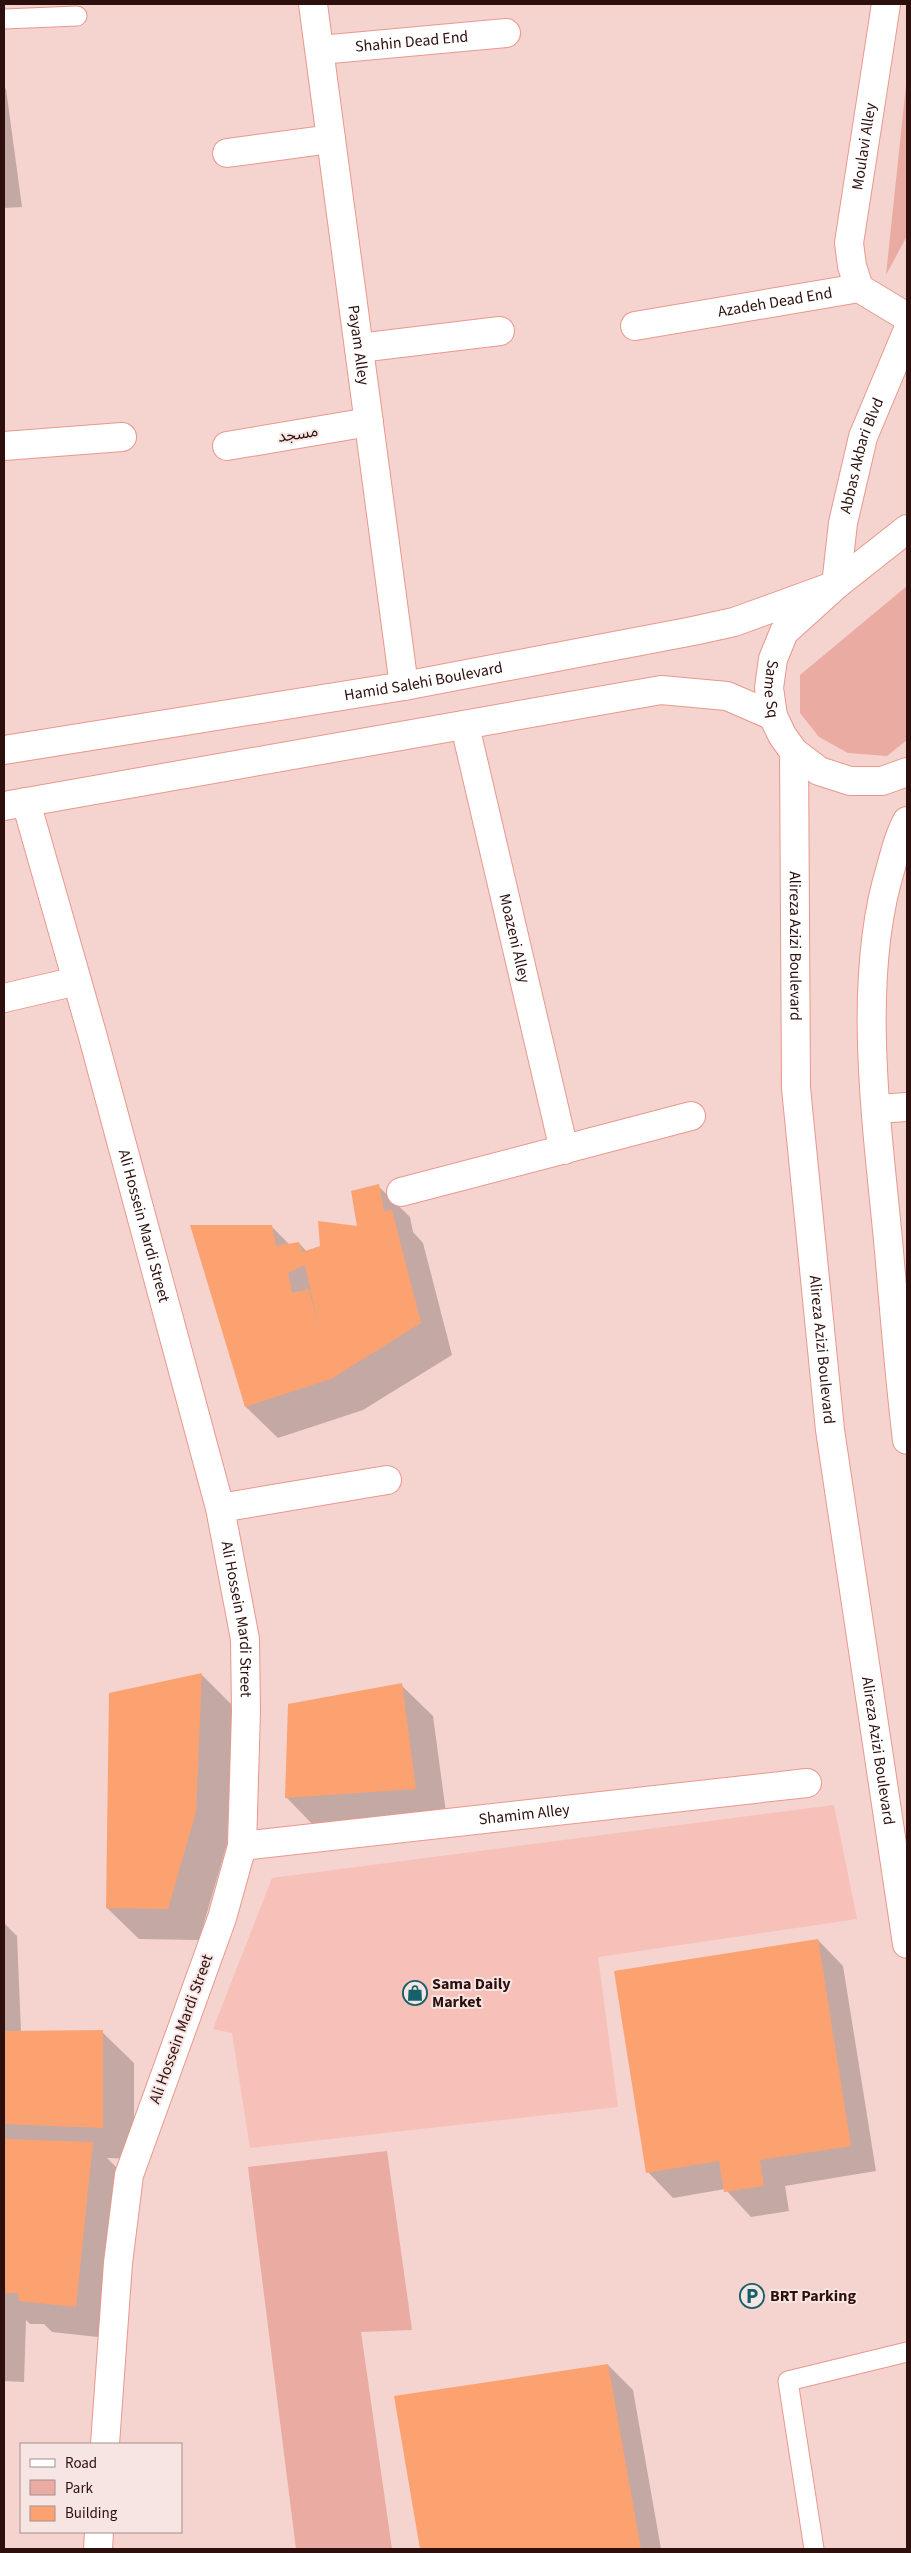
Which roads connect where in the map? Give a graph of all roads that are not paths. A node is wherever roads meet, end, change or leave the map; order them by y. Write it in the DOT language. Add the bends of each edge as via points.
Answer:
graph roads {
  1 [pos="314,4"];
  2 [pos="886,4"];
  3 [pos="77,16"];
  4 [pos="4,19"];
  5 [pos="506,33"];
  6 [pos="320,50"];
  7 [pos="331,139"];
  8 [pos="227,152"];
  9 [pos="859,288"];
  10 [pos="907,317"];
  11 [pos="635,326"];
  12 [pos="500,331"];
  13 [pos="907,332"];
  14 [pos="359,348"];
  15 [pos="368,422"];
  16 [pos="122,437"];
  17 [pos="4,446"];
  18 [pos="227,446"];
  19 [pos="907,529"];
  20 [pos="836,585"];
  21 [pos="404,686"];
  22 [pos="773,716"];
  23 [pos="465,726"];
  24 [pos="4,747"];
  25 [pos="794,752"];
  26 [pos="907,772"];
  27 [pos="15,804"];
  28 [pos="907,821"];
  29 [pos="77,981"];
  30 [pos="4,998"];
  31 [pos="907,1107"];
  32 [pos="876,1109"];
  33 [pos="691,1116"];
  34 [pos="564,1150"];
  35 [pos="401,1192"];
  36 [pos="907,1431"];
  37 [pos="387,1480"];
  38 [pos="220,1508"];
  39 [pos="807,1783"];
  40 [pos="242,1846"];
  41 [pos="907,1944"];
  42 [pos="907,2352"];
  43 [pos="105,2443"];
  44 [pos="99,2533"];
  45 [pos="98,2549"];
  46 [pos="814,2549"];
  1 -- 6 [label="street, Payam Alley"];
  2 -- 9 [label="street, Moulavi Alley" via="849,242"];
  3 -- 4 [label="lane"];
  5 -- 6 [label="street, Shahin Dead End"];
  6 -- 7 [label="street, Payam Alley"];
  7 -- 8 [label="street"];
  7 -- 14 [label="street, Payam Alley"];
  9 -- 10 [label="street"];
  9 -- 11 [label="street, Azadeh Dead End"];
  12 -- 14 [label="street"];
  13 -- 20 [label="street, Abbas Akbari Blvd" via="863,438 843,523"];
  14 -- 15 [label="street, Payam Alley"];
  15 -- 18 [label="street, مسجد"];
  15 -- 21 [label="street, Payam Alley"];
  16 -- 17 [label="street"];
  19 -- 20 [label="street, Same Sq"];
  20 -- 21 [label="street, Hamid Salehi Boulevard" via="734,622"];
  20 -- 22 [label="street, Same Sq" via="784,632 773,659 769,688"];
  21 -- 24 [label="street, Hamid Salehi Boulevard"];
  22 -- 23 [label="street" via="726,696 662,690"];
  22 -- 25 [label="street, Same Sq"];
  23 -- 27 [label="street"];
  23 -- 34 [label="street, Moazeni Alley"];
  25 -- 26 [label="street, Same Sq" via="819,771 850,781 882,781"];
  25 -- 41 [label="street, Alireza Azizi Boulevard" via="796,1088 830,1430"];
  27 -- 29 [label="street, Ali Hossein Mardi Street"];
  28 -- 32 [label="street" via="884,889 876,944 872,996"];
  29 -- 30 [label="street"];
  29 -- 38 [label="street, Ali Hossein Mardi Street"];
  31 -- 32 [label="street"];
  32 -- 36 [label="street"];
  33 -- 34 [label="street"];
  34 -- 35 [label="street"];
  37 -- 38 [label="street"];
  38 -- 40 [label="street, Ali Hossein Mardi Street" via="244,1639 246,1712"];
  39 -- 40 [label="street, Shamim Alley"];
  40 -- 43 [label="street, Ali Hossein Mardi Street" via="222,1918 129,2175 118,2263"];
  42 -- 46 [label="lane" via="788,2381"];
  44 -- 45 [label="street"];
}
